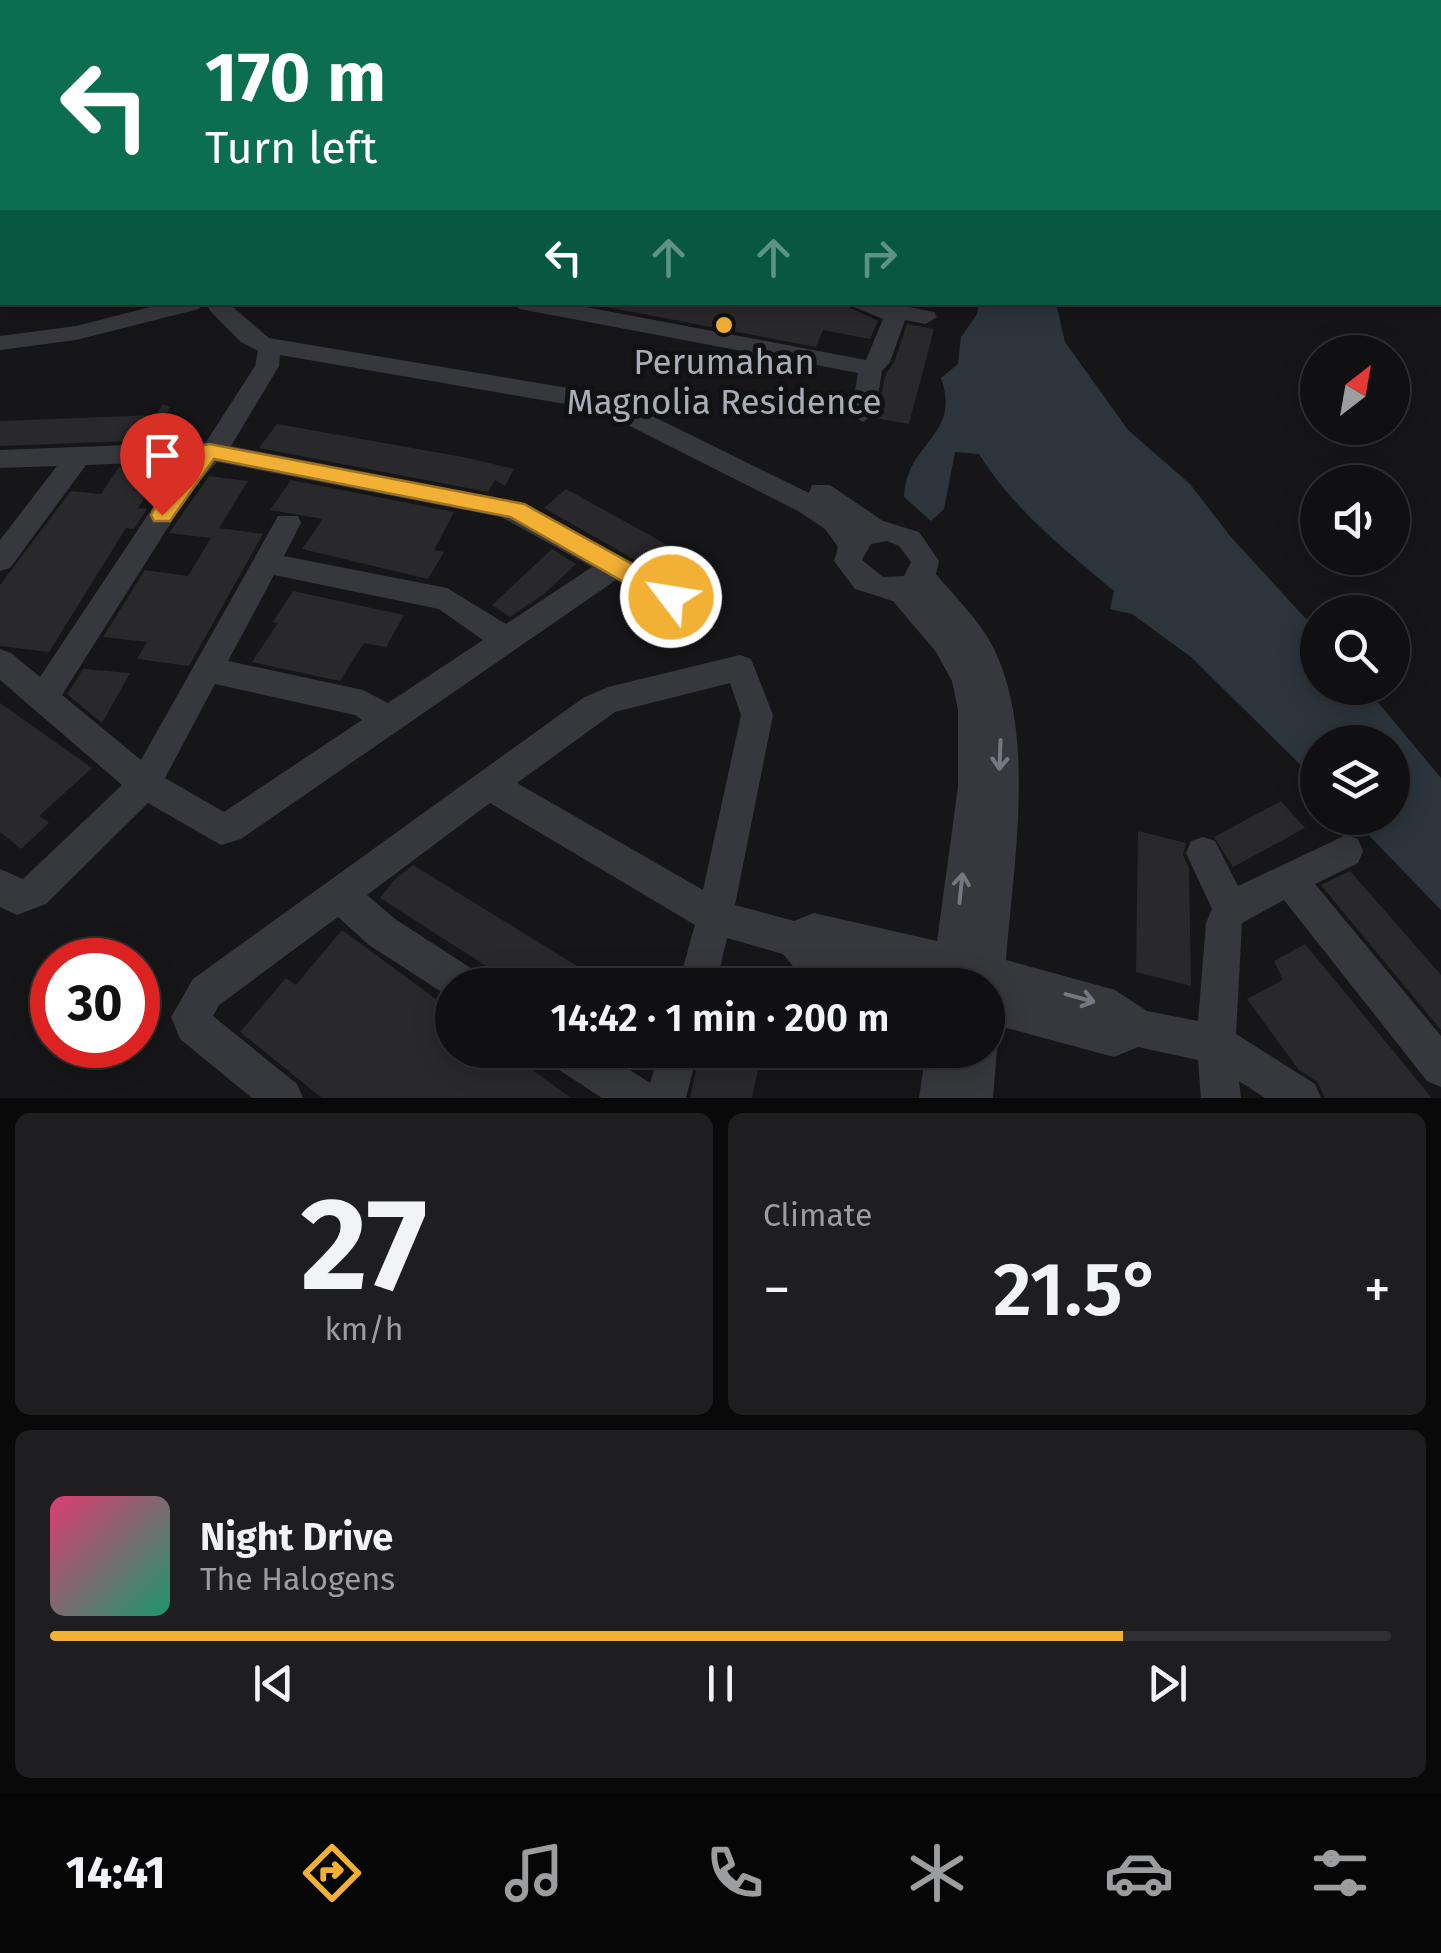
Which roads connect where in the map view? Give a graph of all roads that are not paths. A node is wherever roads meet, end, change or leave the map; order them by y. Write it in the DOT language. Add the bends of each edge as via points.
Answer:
graph roads {
  1 [pos="130,305"];
  2 [pos="183,305"];
  3 [pos="233,305"];
  4 [pos="552,305"];
  5 [pos="865,305"];
  6 [pos="606,310"];
  7 [pos="890,311"];
  8 [pos="926,318"];
  9 [pos="0,326"];
  10 [pos="274,338"];
  11 [pos="0,344"];
  12 [pos="871,368"];
  13 [pos="863,414"];
  14 [pos="209,451"];
  15 [pos="79,456"];
  16 [pos="0,459"];
  17 [pos="288,523"];
  18 [pos="877,531"];
  19 [pos="852,545"];
  20 [pos="0,560"];
  21 [pos="266,563"];
  22 [pos="617,565"];
  23 [pos="910,582"];
  24 [pos="671,597"];
  25 [pos="506,640"];
  26 [pos="0,662"];
  27 [pos="208,670"];
  28 [pos="44,699"];
  29 [pos="388,722"];
  30 [pos="145,784"];
  31 [pos="489,785"];
  32 [pos="1346,850"];
  33 [pos="1204,853"];
  34 [pos="1289,879"];
  35 [pos="0,886"];
  36 [pos="340,894"];
  37 [pos="1230,908"];
  38 [pos="715,917"];
  39 [pos="794,939"];
  40 [pos="438,968"];
  41 [pos="702,968"];
  42 [pos="846,968"];
  43 [pos="929,968"];
  44 [pos="972,968"];
  45 [pos="1005,988"];
  46 [pos="1216,1044"];
  47 [pos="591,1068"];
  48 [pos="674,1068"];
  49 [pos="942,1068"];
  50 [pos="976,1068"];
  51 [pos="1441,1068"];
  52 [pos="283,1098"];
  53 [pos="637,1098"];
  54 [pos="666,1098"];
  55 [pos="939,1098"];
  56 [pos="973,1098"];
  57 [pos="1221,1098"];
  58 [pos="1301,1098"];
  1 -- 9 [label="street"];
  2 -- 11 [label="street"];
  3 -- 10 [label="street" via="250,337"];
  4 -- 6 [label="street"];
  5 -- 7 [label="street"];
  6 -- 12 [label="street"];
  7 -- 8 [label="street"];
  7 -- 12 [label="street" via="895,317"];
  10 -- 14 [label="street" via="266,366 226,436"];
  10 -- 18 [label="street" via="615,393 781,470"];
  10 -- 19 [label="street" via="614,408 807,504 835,522"];
  12 -- 13 [label="street"];
  14 -- 15 [label="street"];
  14 -- 22 [label="street" via="516,510"];
  14 -- 28 [label="street"];
  15 -- 16 [label="street"];
  15 -- 20 [label="street"];
  17 -- 21 [label="street"];
  18 -- 19 [label="street"];
  18 -- 23 [label="street" via="917,545 925,560"];
  19 -- 23 [label="street" via="848,561 874,588"];
  21 -- 25 [label="street" via="447,600"];
  21 -- 27 [label="street"];
  22 -- 24 [label="street"];
  22 -- 25 [label="street"];
  23 -- 44 [label="street" via="966,677 975,707"];
  25 -- 29 [label="street"];
  26 -- 28 [label="street"];
  27 -- 29 [label="street" via="363,703"];
  27 -- 30 [label="street"];
  28 -- 30 [label="street"];
  29 -- 30 [label="street" via="229,828"];
  30 -- 35 [label="street" via="34,892 16,898"];
  31 -- 36 [label="street"];
  31 -- 38 [label="street"];
  31 -- 38 [label="street" via="608,700 740,668 757,715"];
  32 -- 34 [label="street"];
  33 -- 37 [label="street"];
  34 -- 37 [label="street"];
  34 -- 51 [label="street"];
  36 -- 40 [label="street"];
  36 -- 52 [label="street" via="206,992 190,1017"];
  37 -- 46 [label="street"];
  38 -- 39 [label="street"];
  38 -- 41 [label="street"];
  39 -- 42 [label="street" via="810,958"];
  39 -- 43 [label="street" via="814,931"];
  45 -- 46 [label="street" via="1115,1009 1138,1028"];
  46 -- 57 [label="street"];
  46 -- 58 [label="street"];
  47 -- 53 [label="street"];
  48 -- 54 [label="street"];
  49 -- 55 [label="street"];
  50 -- 56 [label="street"];
}
